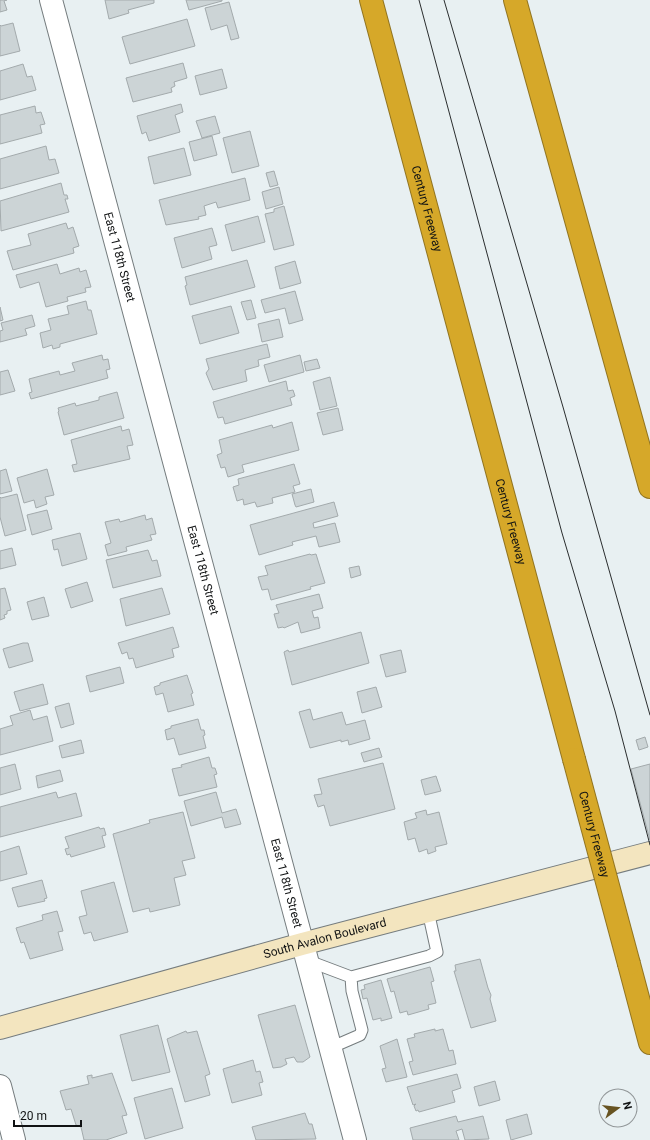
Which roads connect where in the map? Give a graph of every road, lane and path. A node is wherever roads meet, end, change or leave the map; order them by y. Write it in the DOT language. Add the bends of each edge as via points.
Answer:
graph roads {
  1 [pos="51,0"];
  2 [pos="371,0"];
  3 [pos="515,0"];
  4 [pos="650,487"];
  5 [pos="650,853"];
  6 [pos="428,911"];
  7 [pos="304,952"];
  8 [pos="351,977"];
  9 [pos="0,1028"];
  10 [pos="650,1043"];
  11 [pos="330,1048"];
  12 [pos="0,1086"];
  13 [pos="14,1140"];
  14 [pos="355,1140"];
  1 -- 7 [label="street, East 118th Street"];
  2 -- 10 [label="highway, Century Freeway, bridge"];
  3 -- 4 [label="highway"];
  5 -- 6 [label="main road, South Avalon Boulevard"];
  6 -- 7 [label="main road, South Avalon Boulevard"];
  6 -- 8 [label="lane" via="437,952"];
  7 -- 8 [label="lane"];
  7 -- 9 [label="main road, South Avalon Boulevard"];
  7 -- 11 [label="street, East 118th Street"];
  8 -- 11 [label="lane" via="362,1030 360,1035"];
  11 -- 14 [label="street, East 118th Street"];
  12 -- 13 [label="street"];
}
